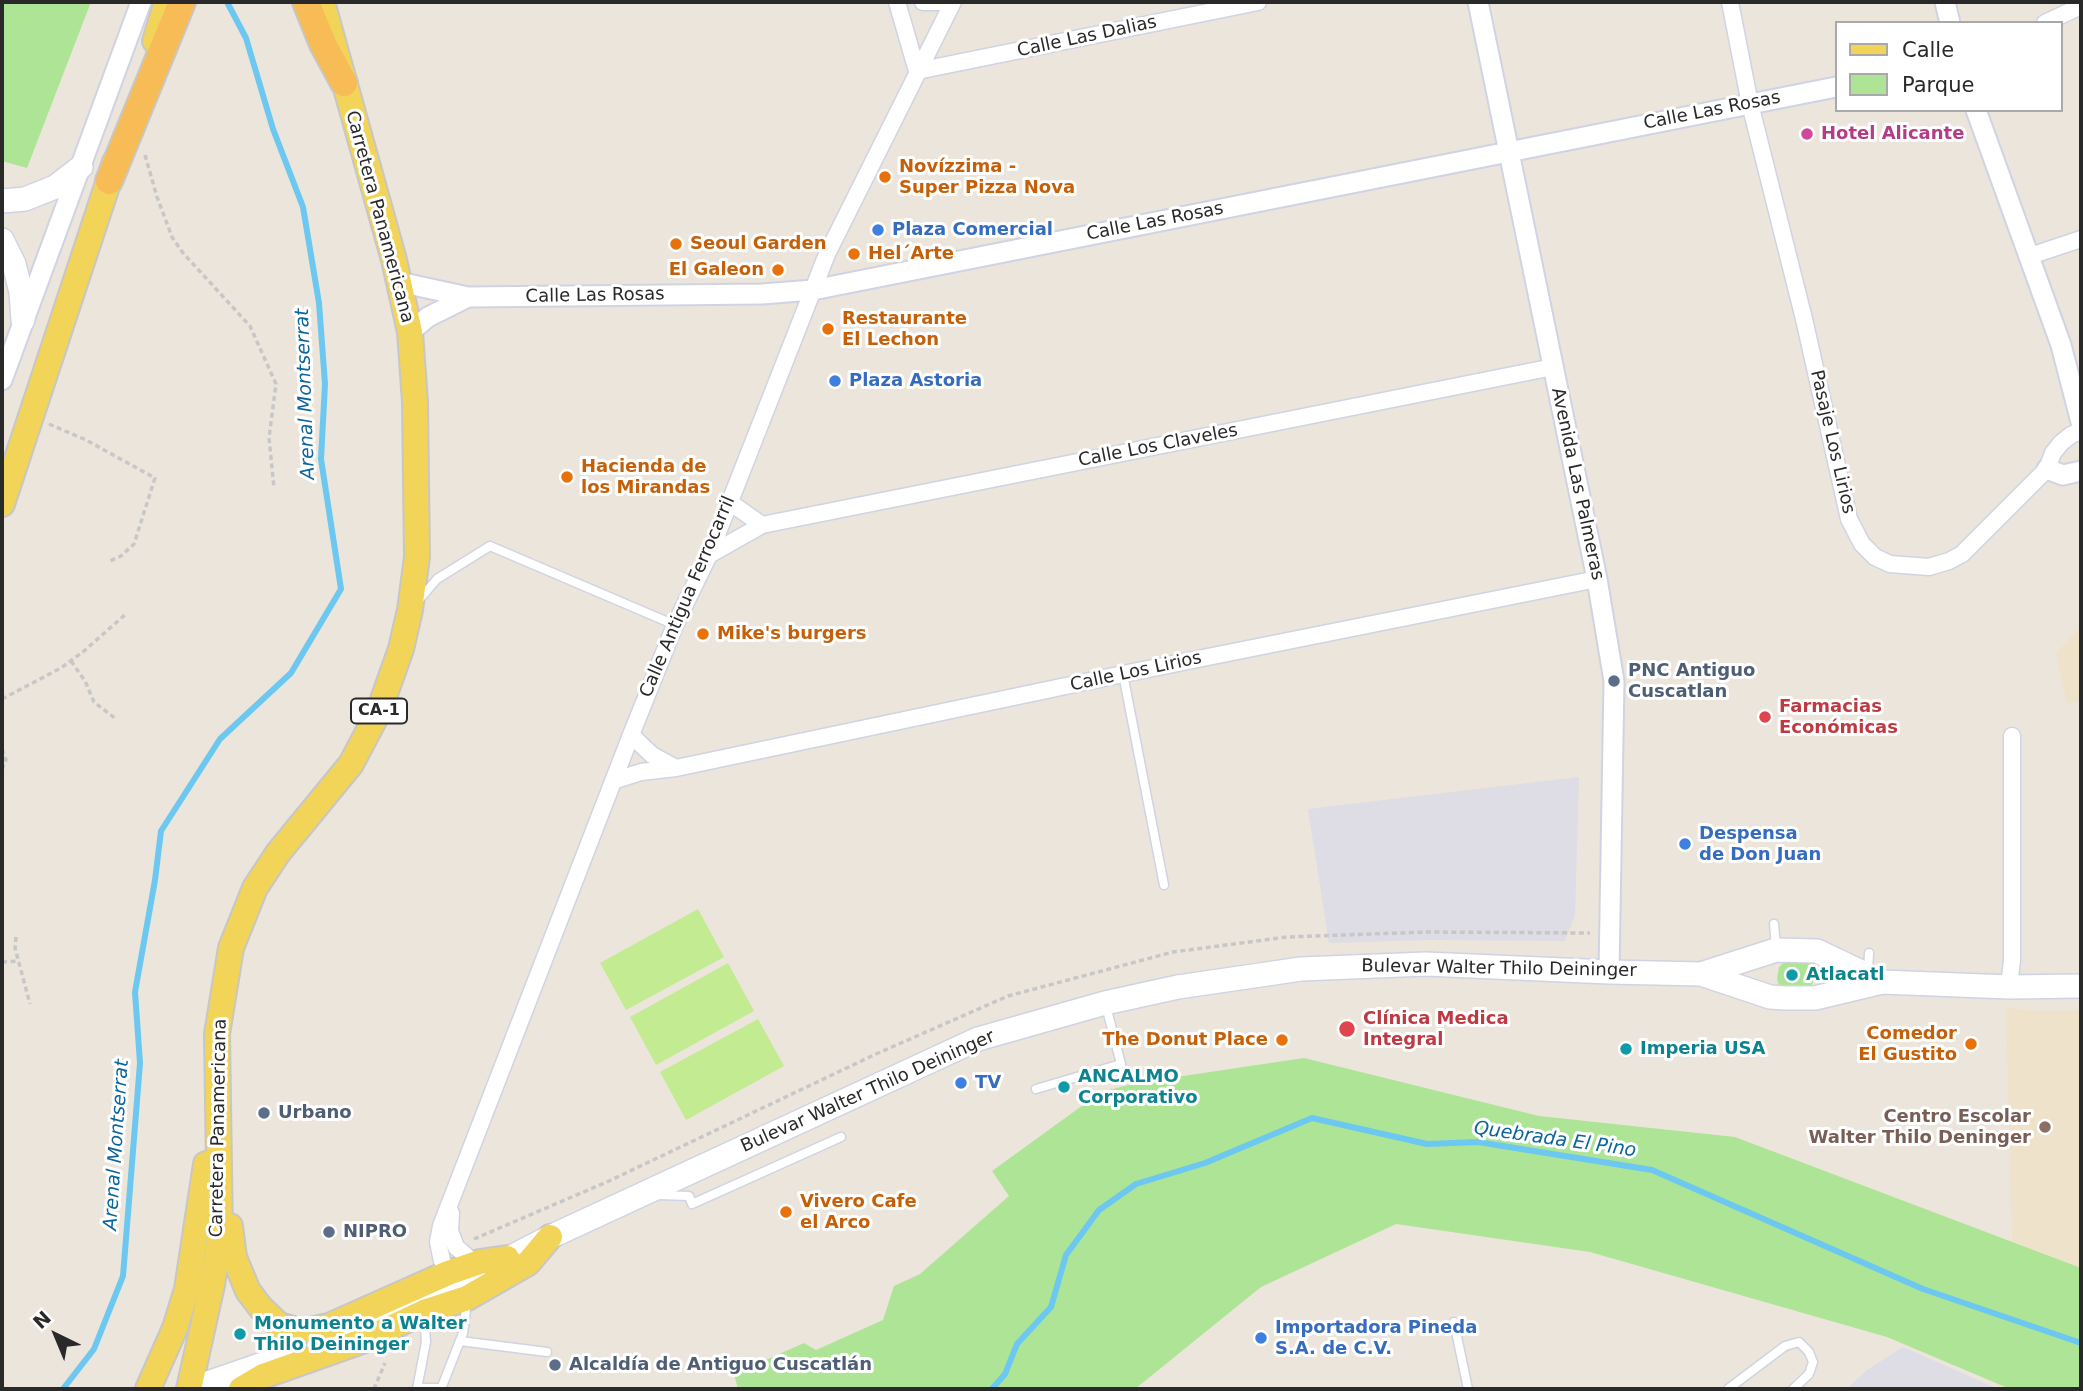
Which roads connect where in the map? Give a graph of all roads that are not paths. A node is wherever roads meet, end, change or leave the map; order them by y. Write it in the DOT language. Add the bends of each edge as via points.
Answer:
graph roads {
  1 [pos="141,2"];
  2 [pos="167,2"];
  3 [pos="182,2"];
  4 [pos="306,2"];
  5 [pos="322,2"];
  6 [pos="897,2"];
  7 [pos="922,2"];
  8 [pos="944,2"];
  9 [pos="953,2"];
  10 [pos="1258,2"];
  11 [pos="1478,2"];
  12 [pos="1730,2"];
  13 [pos="1945,2"];
  14 [pos="2081,6"];
  15 [pos="1950,21"];
  16 [pos="2049,21"];
  17 [pos="917,71"];
  18 [pos="344,83"];
  19 [pos="1834,87"];
  20 [pos="1750,104"];
  21 [pos="1977,112"];
  22 [pos="1510,151"];
  23 [pos="81,167"];
  24 [pos="109,181"];
  25 [pos="2,201"];
  26 [pos="2081,239"];
  27 [pos="2,240"];
  28 [pos="2030,256"];
  29 [pos="399,282"];
  30 [pos="813,290"];
  31 [pos="468,298"];
  32 [pos="23,320"];
  33 [pos="410,332"];
  34 [pos="1553,367"];
  35 [pos="2,380"];
  36 [pos="2081,422"];
  37 [pos="2081,431"];
  38 [pos="2047,469"];
  39 [pos="2081,471"];
  40 [pos="729,501"];
  41 [pos="2,504"];
  42 [pos="762,525"];
  43 [pos="709,555"];
  44 [pos="1597,579"];
  45 [pos="410,610"];
  46 [pos="675,625"];
  47 [pos="1123,674"];
  48 [pos="631,735"];
  49 [pos="2012,736"];
  50 [pos="676,768"];
  51 [pos="613,781"];
  52 [pos="1164,885"];
  53 [pos="1774,924"];
  54 [pos="1776,950"];
  55 [pos="1817,951"];
  56 [pos="1873,970"];
  57 [pos="1609,972"];
  58 [pos="1701,974"];
  59 [pos="2081,986"];
  60 [pos="2009,987"];
  61 [pos="1770,997"];
  62 [pos="1815,998"];
  63 [pos="1105,1003"];
  64 [pos="217,1034"];
  65 [pos="218,1086"];
  66 [pos="1037,1089"];
  67 [pos="841,1138"];
  68 [pos="640,1195"];
  69 [pos="451,1203"];
  70 [pos="550,1237"];
  71 [pos="507,1258"];
  72 [pos="480,1262"];
  73 [pos="457,1286"];
  74 [pos="424,1312"];
  75 [pos="1454,1322"];
  76 [pos="460,1341"];
  77 [pos="547,1352"];
  78 [pos="148,1389"];
  79 [pos="189,1389"];
  80 [pos="241,1389"];
  81 [pos="417,1389"];
  82 [pos="441,1389"];
  83 [pos="1468,1389"];
  84 [pos="1728,1389"];
  85 [pos="1793,1389"];
  1 -- 23 [label="street"];
  2 -- 24 [label="main road"];
  3 -- 24 [label="highway"];
  4 -- 18 [label="highway"];
  5 -- 18 [label="main road, Carretera Panamericana / CA-1"];
  6 -- 17 [label="street"];
  7 -- 8 [label="street"];
  9 -- 17 [label="street, Calle Antigua Ferrocarril"];
  10 -- 17 [label="street, Calle Las Dalias"];
  11 -- 22 [label="street, Avenida Las Palmeras"];
  12 -- 20 [label="street, Pasaje Los Lirios"];
  13 -- 15 [label="street"];
  14 -- 16 [label="street"];
  17 -- 30 [label="street, Calle Antigua Ferrocarril"];
  18 -- 29 [label="main road, Carretera Panamericana / CA-1"];
  19 -- 20 [label="street, Calle Las Rosas"];
  20 -- 22 [label="street, Calle Las Rosas"];
  20 -- 38 [label="street, Pasaje Los Lirios" via="1849,519 1863,544 1890,564 1929,567 1949,561 1962,554"];
  21 -- 28 [label="street"];
  22 -- 30 [label="street, Calle Las Rosas"];
  22 -- 34 [label="street, Avenida Las Palmeras"];
  23 -- 25 [label="main road" via="55,187 25,199"];
  23 -- 32 [label="street"];
  24 -- 41 [label="main road"];
  26 -- 28 [label="street"];
  27 -- 32 [label="main road" via="19,282"];
  28 -- 36 [label="street"];
  29 -- 31 [label="street, Calle Las Rosas"];
  29 -- 33 [label="main road, Carretera Panamericana / CA-1"];
  30 -- 31 [label="street, Calle Las Rosas"];
  30 -- 40 [label="street, Calle Antigua Ferrocarril"];
  31 -- 33 [label="street, Calle Las Rosas" via="428,317"];
  32 -- 35 [label="street"];
  33 -- 45 [label="main road, Carretera Panamericana / CA-1" via="418,509"];
  34 -- 42 [label="street, Calle Los Claveles"];
  34 -- 44 [label="street, Avenida Las Palmeras"];
  37 -- 38 [label="street, Pasaje Los Lirios" via="2061,443"];
  38 -- 39 [label="street" via="2063,475"];
  40 -- 42 [label="street"];
  40 -- 43 [label="street, Calle Antigua Ferrocarril"];
  42 -- 43 [label="street, Calle Los Claveles"];
  43 -- 46 [label="street, Calle Antigua Ferrocarril"];
  44 -- 47 [label="street, Calle Los Lirios"];
  44 -- 57 [label="street, Avenida Las Palmeras" via="1614,681"];
  45 -- 46 [label="lane" via="437,579 491,546"];
  45 -- 64 [label="main road, Carretera Panamericana / CA-1" via="379,711 351,764 255,888 231,948"];
  46 -- 48 [label="street, Calle Antigua Ferrocarril"];
  47 -- 50 [label="street, Calle Los Lirios"];
  47 -- 52 [label="lane"];
  48 -- 50 [label="street" via="652,755"];
  48 -- 51 [label="street, Calle Antigua Ferrocarril"];
  49 -- 60 [label="street"];
  50 -- 51 [label="street, Calle Los Lirios"];
  51 -- 69 [label="street, Calle Antigua Ferrocarril"];
  53 -- 54 [label="lane"];
  54 -- 55 [label="main road, Bulevar Walter Thilo Deininger"];
  54 -- 58 [label="main road, Bulevar Walter Thilo Deininger"];
  54 -- 61 [label="main road" via="1765,973"];
  55 -- 56 [label="main road, Bulevar Walter Thilo Deininger"];
  55 -- 62 [label="main road" via="1828,975"];
  56 -- 60 [label="main road, Bulevar Walter Thilo Deininger"];
  56 -- 62 [label="main road, Bulevar Walter Thilo Deininger"];
  57 -- 58 [label="main road, Bulevar Walter Thilo Deininger"];
  57 -- 63 [label="main road, Bulevar Walter Thilo Deininger" via="1426,964 1358,966 1178,987"];
  58 -- 61 [label="main road, Bulevar Walter Thilo Deininger"];
  59 -- 60 [label="main road, Bulevar Walter Thilo Deininger"];
  61 -- 62 [label="main road, Bulevar Walter Thilo Deininger"];
  63 -- 66 [label="lane" via="1121,1064"];
  63 -- 68 [label="main road, Bulevar Walter Thilo Deininger" via="978,1039"];
  64 -- 65 [label="main road, Carretera Panamericana / CA-1"];
  64 -- 78 [label="main road" via="190,1276 175,1328"];
  65 -- 73 [label="main road" via="229,1161 234,1257 248,1291 279,1325 296,1330 330,1326"];
  65 -- 79 [label="main road, Carretera Panamericana / CA-1" via="219,1235"];
  67 -- 68 [label="lane" via="692,1204 689,1196"];
  68 -- 70 [label="main road, Bulevar Walter Thilo Deininger"];
  69 -- 72 [label="street, Calle Antigua Ferrocarril" via="450,1231 456,1247"];
  69 -- 73 [label="street, Calle Antigua Ferrocarril" via="438,1242"];
  70 -- 71 [label="main road, Bulevar Walter Thilo Deininger"];
  70 -- 73 [label="main road" via="528,1263"];
  71 -- 72 [label="main road"];
  71 -- 73 [label="main road, Bulevar Walter Thilo Deininger"];
  71 -- 74 [label="main road" via="499,1270"];
  72 -- 73 [label="main road"];
  73 -- 74 [label="main road"];
  73 -- 76 [label="lane"];
  73 -- 79 [label="main road, Bulevar Walter Thilo Deininger" via="322,1345"];
  74 -- 80 [label="main road" via="362,1341 262,1376"];
  74 -- 81 [label="lane" via="426,1342"];
  75 -- 83 [label="lane"];
  76 -- 77 [label="lane"];
  76 -- 82 [label="lane"];
  81 -- 82 [label="lane"];
  84 -- 85 [label="lane" via="1785,1346 1799,1342 1813,1362 1809,1374"];
}
